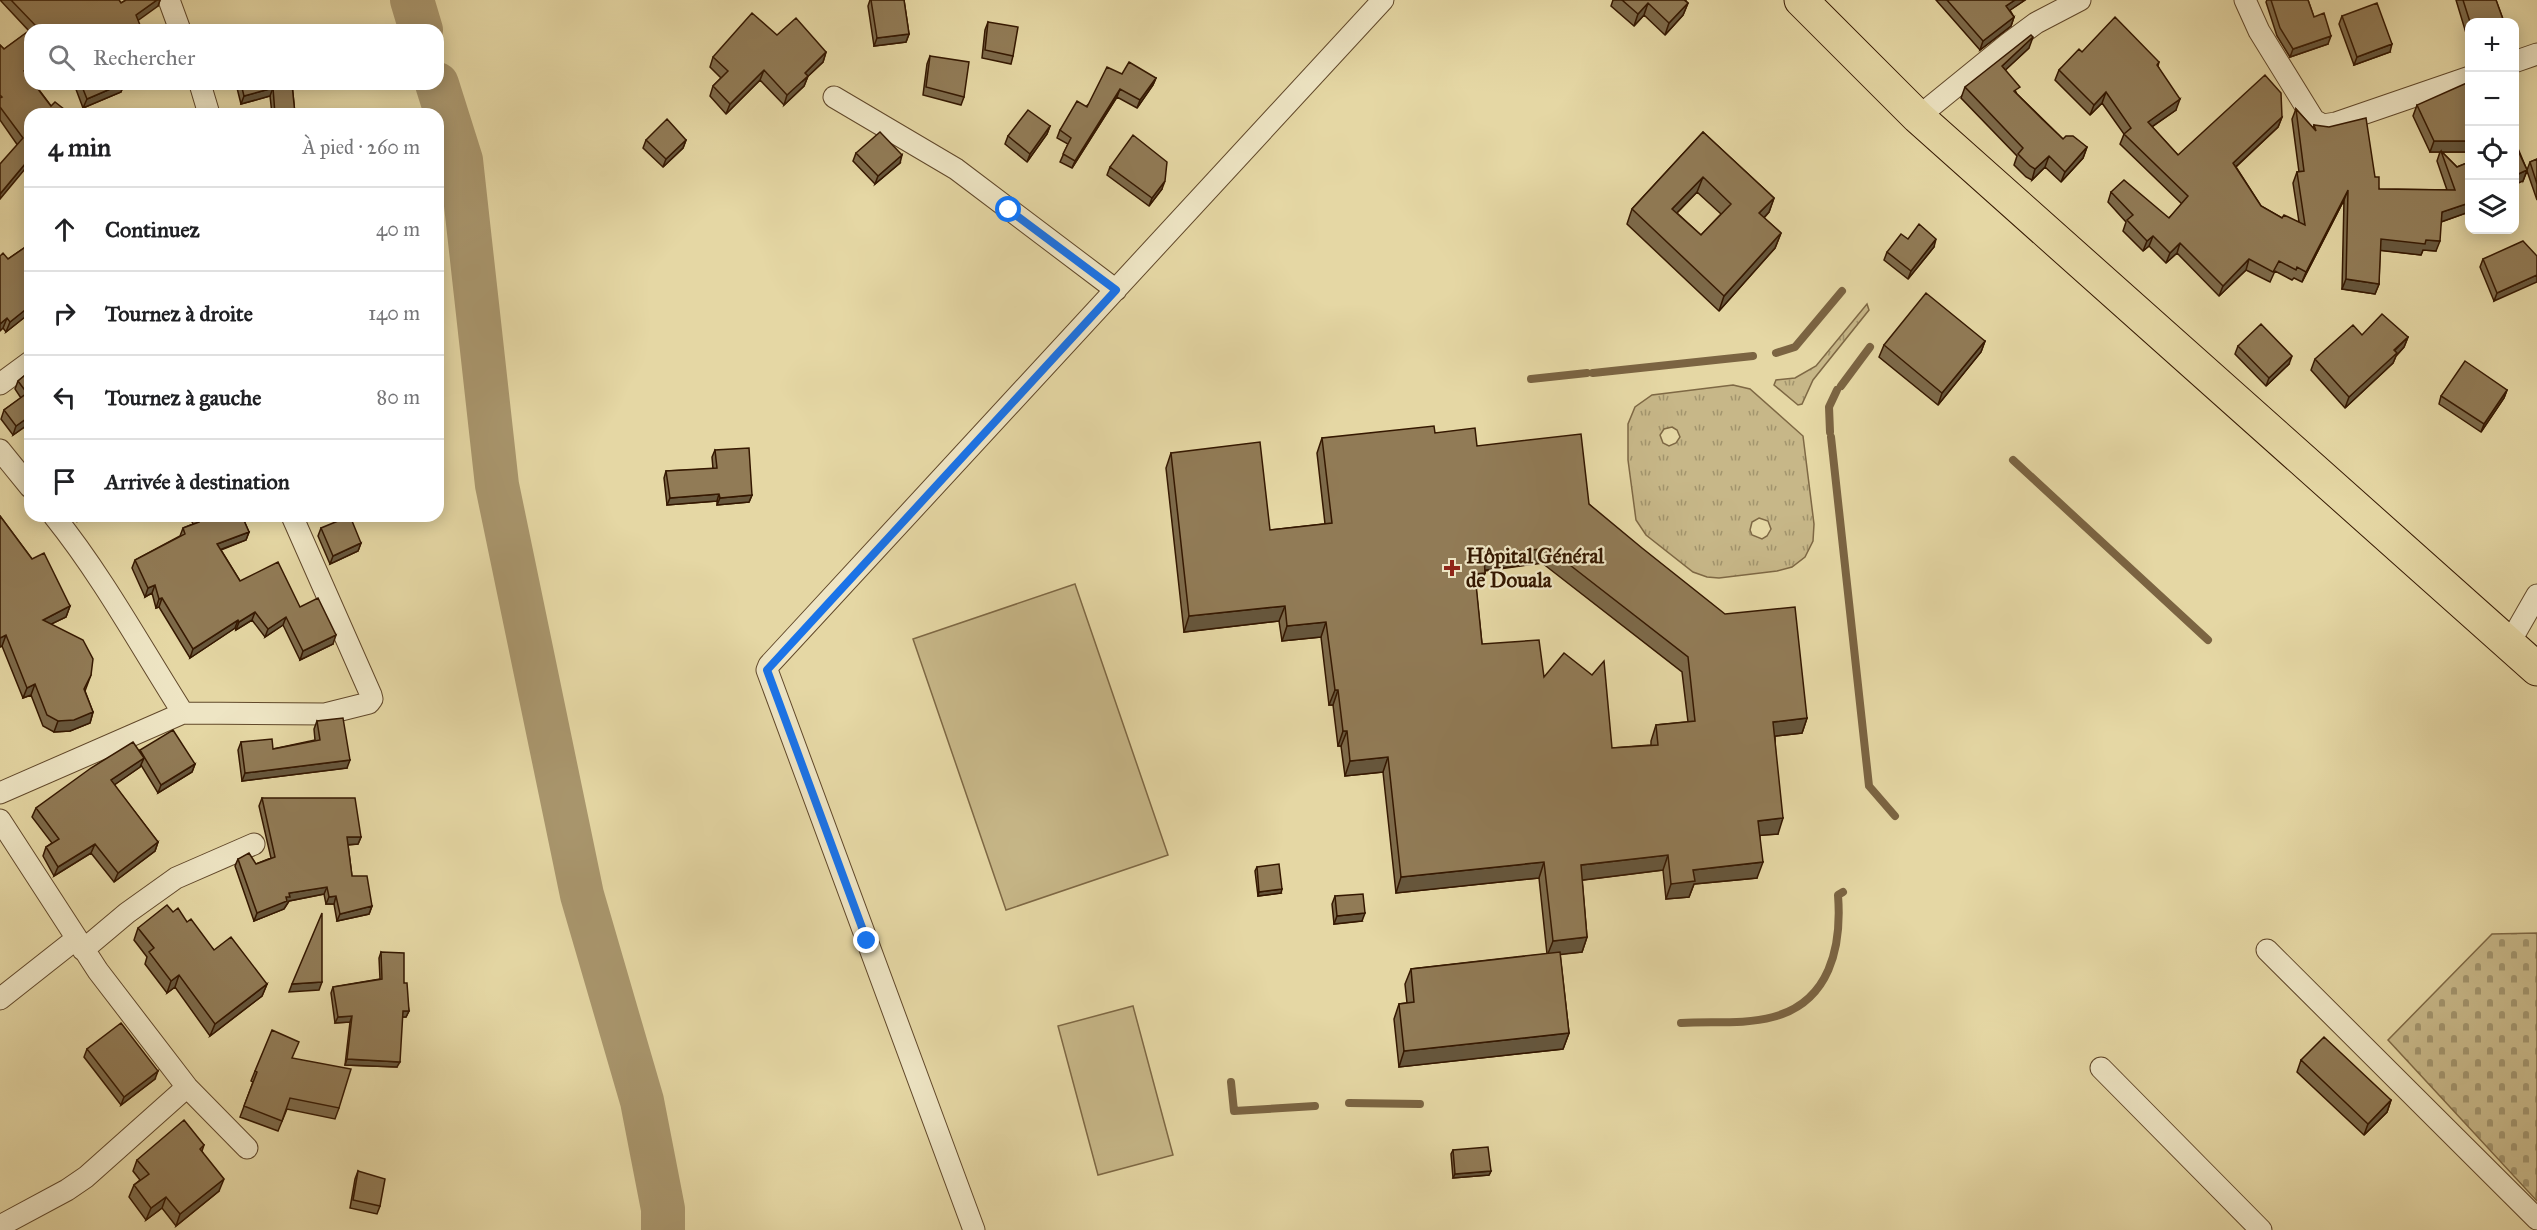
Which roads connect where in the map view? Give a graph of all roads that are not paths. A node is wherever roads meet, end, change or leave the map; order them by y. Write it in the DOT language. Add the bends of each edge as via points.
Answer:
graph roads {
  1 [pos="169,0"];
  2 [pos="1383,0"];
  3 [pos="1801,0"];
  4 [pos="2080,0"];
  5 [pos="2245,0"];
  6 [pos="178,24"];
  7 [pos="2537,54"];
  8 [pos="2519,60"];
  9 [pos="2465,78"];
  10 [pos="202,90"];
  11 [pos="834,97"];
  12 [pos="207,108"];
  13 [pos="1918,117"];
  14 [pos="1116,290"];
  15 [pos="24,366"];
  16 [pos="0,384"];
  17 [pos="0,450"];
  18 [pos="24,480"];
  19 [pos="59,522"];
  20 [pos="295,522"];
  21 [pos="2537,595"];
  22 [pos="2510,642"];
  23 [pos="2537,669"];
  24 [pos="183,713"];
  25 [pos="0,793"];
  26 [pos="0,820"];
  27 [pos="254,844"];
  28 [pos="79,945"];
  29 [pos="2267,950"];
  30 [pos="0,999"];
  31 [pos="2101,1068"];
  32 [pos="187,1087"];
  33 [pos="247,1148"];
  34 [pos="2537,1219"];
  35 [pos="0,1226"];
  36 [pos="975,1230"];
  37 [pos="2261,1230"];
  1 -- 6 [label="street"];
  2 -- 14 [label="street"];
  3 -- 13 [label="main road"];
  4 -- 13 [label="street" via="2036,23"];
  5 -- 9 [label="street" via="2259,31 2314,120 2324,125"];
  7 -- 8 [label="street"];
  10 -- 12 [label="street"];
  11 -- 14 [label="street" via="956,169"];
  13 -- 22 [label="main road"];
  14 -- 36 [label="street" via="767,670"];
  15 -- 16 [label="street"];
  17 -- 18 [label="street"];
  19 -- 24 [label="street"];
  20 -- 24 [label="street" via="372,699 325,714"];
  21 -- 22 [label="street"];
  22 -- 23 [label="main road"];
  24 -- 25 [label="street"];
  26 -- 28 [label="street"];
  27 -- 28 [label="street" via="176,878"];
  28 -- 30 [label="street"];
  28 -- 32 [label="street"];
  29 -- 34 [label="street"];
  31 -- 37 [label="street"];
  32 -- 33 [label="street"];
  32 -- 35 [label="street" via="86,1177"];
}
